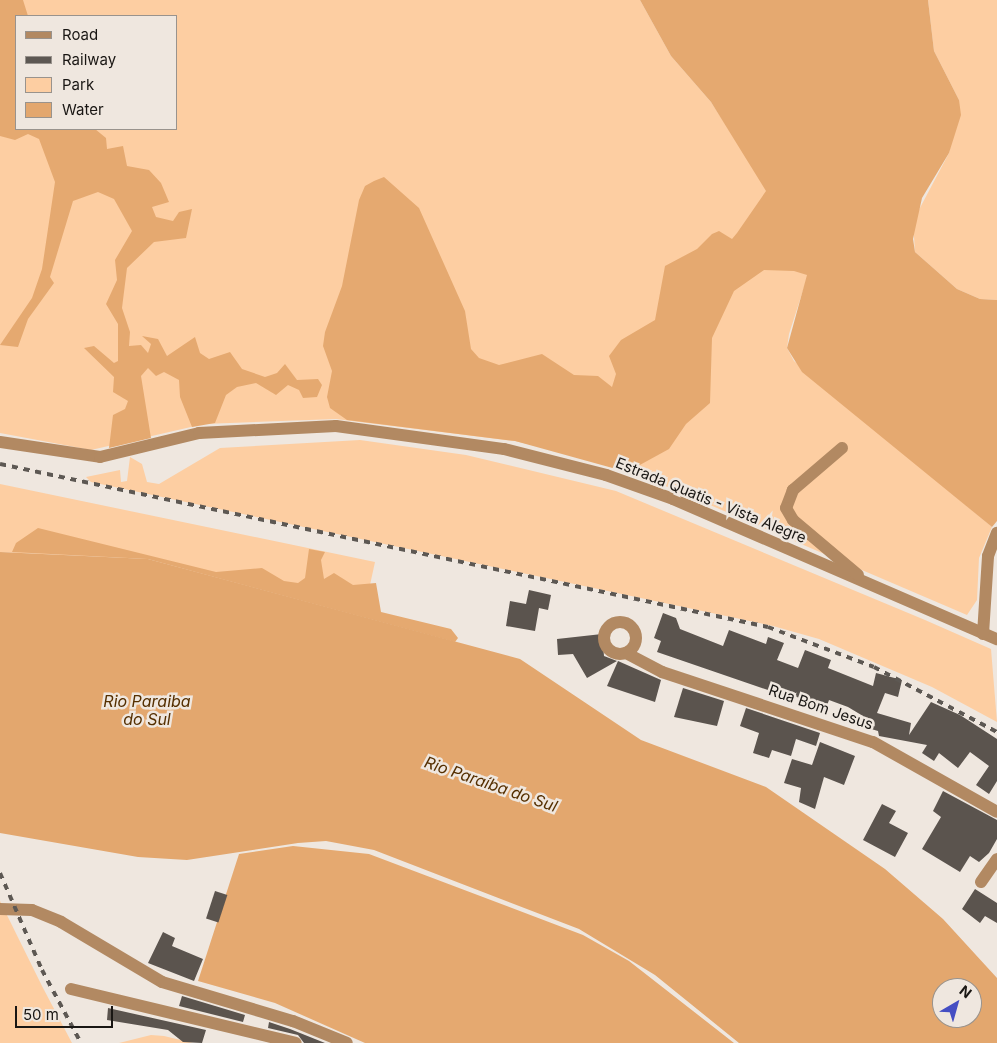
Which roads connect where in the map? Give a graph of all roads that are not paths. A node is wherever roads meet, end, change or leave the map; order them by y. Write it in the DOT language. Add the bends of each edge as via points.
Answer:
graph roads {
  1 [pos="0,442"];
  2 [pos="842,448"];
  3 [pos="997,533"];
  4 [pos="863,580"];
  5 [pos="983,634"];
  6 [pos="997,639"];
  7 [pos="626,653"];
  8 [pos="997,812"];
  9 [pos="997,859"];
  10 [pos="982,882"];
  11 [pos="1,908"];
  12 [pos="71,990"];
  13 [pos="296,1043"];
  14 [pos="347,1043"];
  1 -- 4 [label="street, Estrada Quatis - Vista Alegre" via="100,457 199,432 336,426 415,434 504,449 606,475"];
  2 -- 4 [label="street" via="793,490 786,508 793,520"];
  3 -- 5 [label="street" via="988,556"];
  4 -- 5 [label="street, Estrada Quatis - Vista Alegre"];
  5 -- 6 [label="street, Estrada Quatis - Vista Alegre"];
  7 -- 8 [label="street, Rua Bom Jesus" via="662,672 873,742"];
  9 -- 10 [label="street"];
  11 -- 14 [label="street" via="32,910 61,922 162,982 301,1024"];
  12 -- 13 [label="street"];
}
